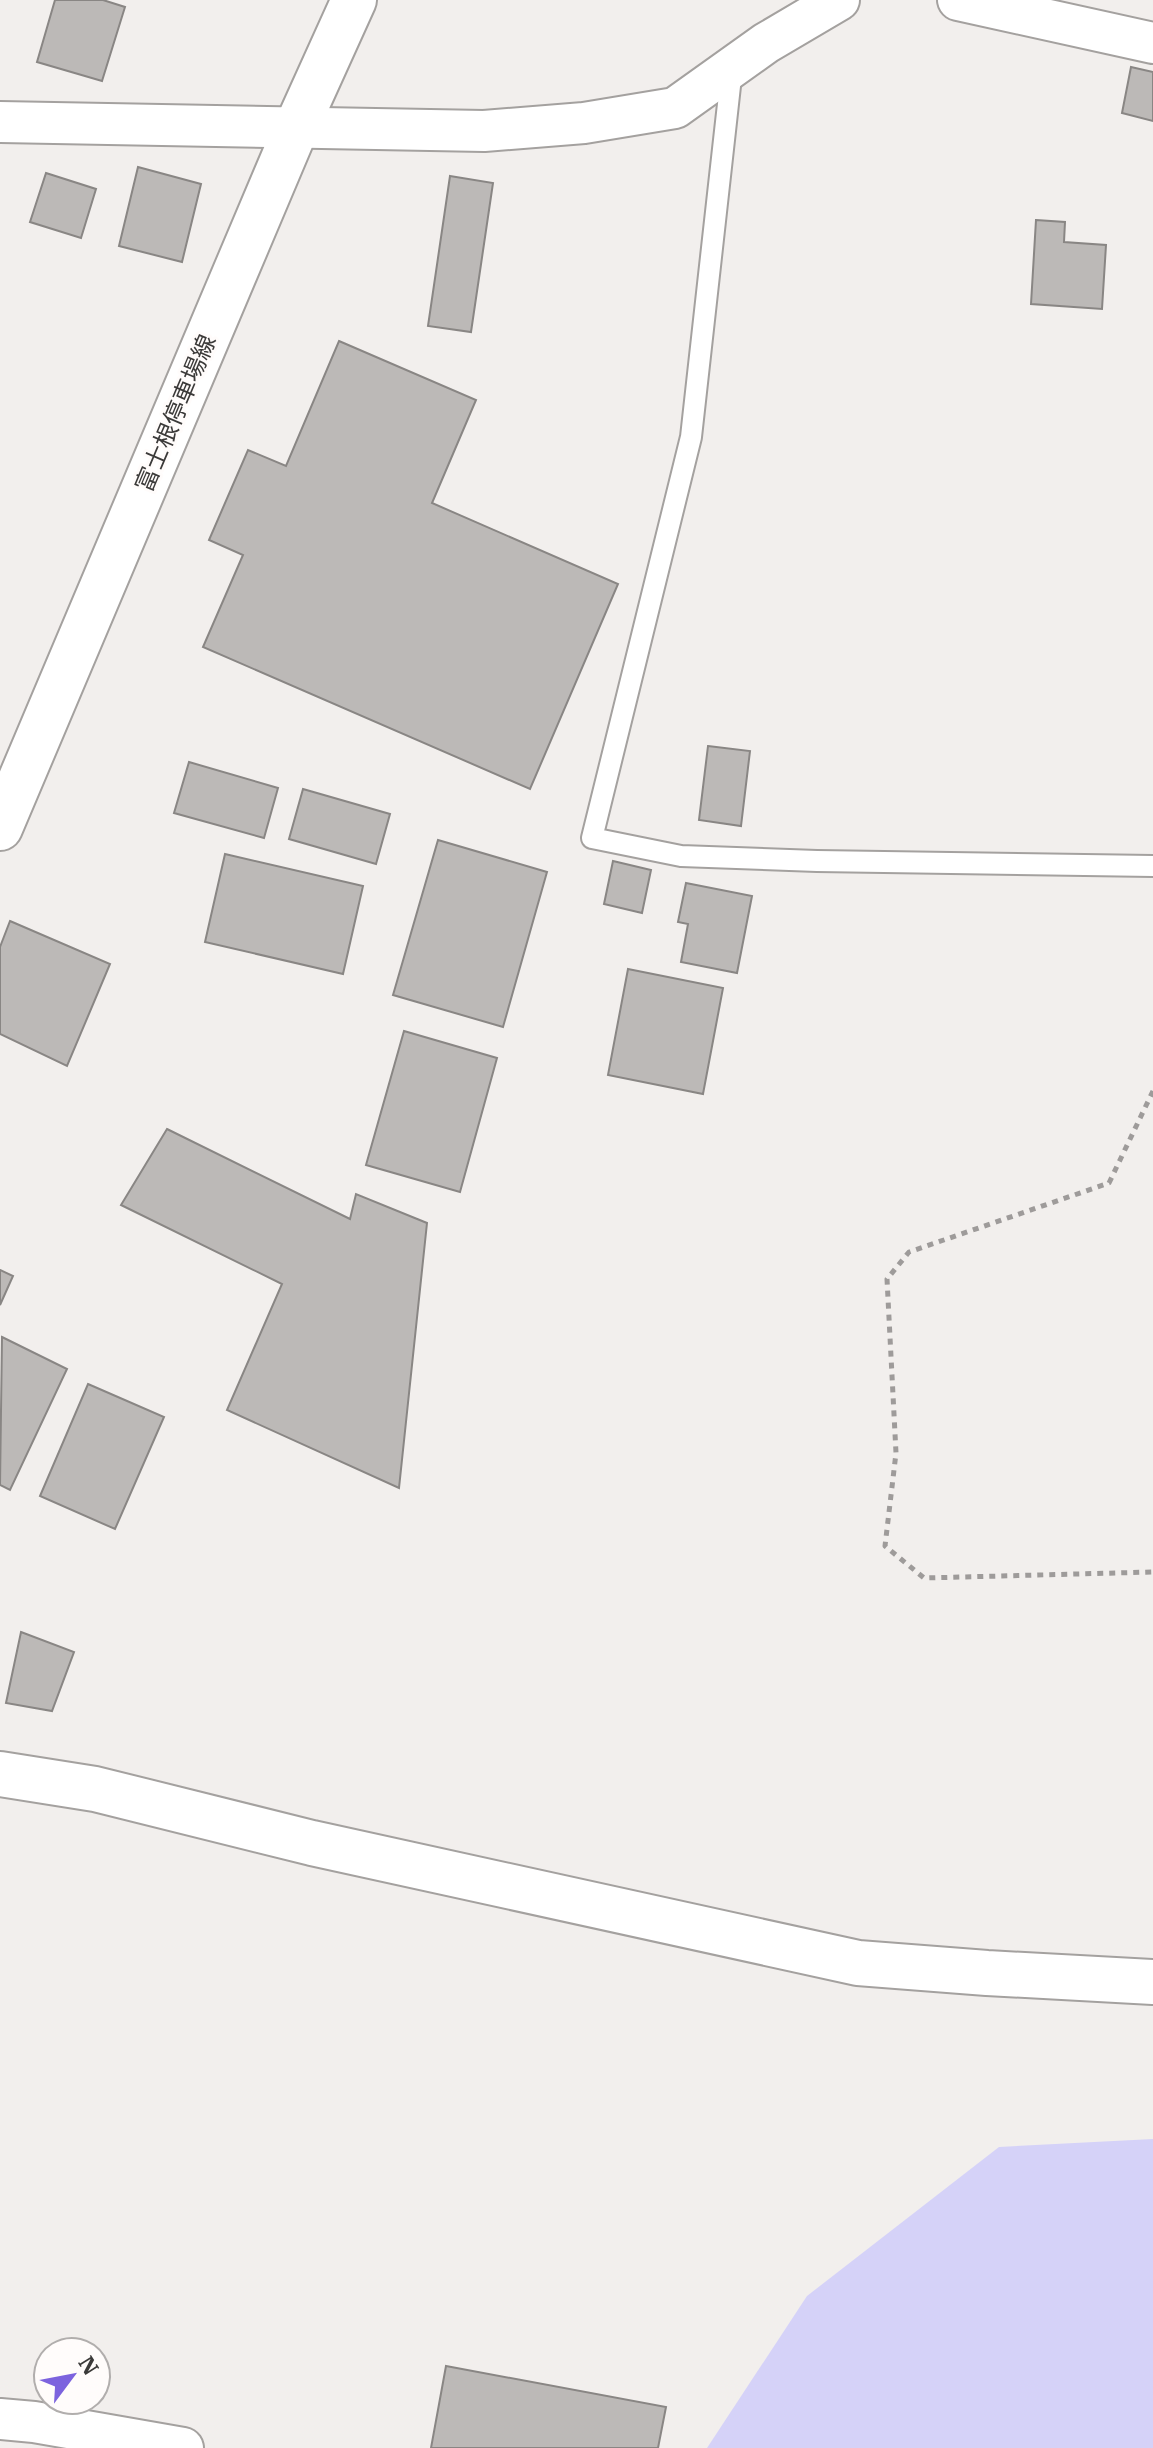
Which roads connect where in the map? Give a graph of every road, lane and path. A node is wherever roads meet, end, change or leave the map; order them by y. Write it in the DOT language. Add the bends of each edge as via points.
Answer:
graph roads {
  1 [pos="354,0"];
  2 [pos="839,0"];
  3 [pos="958,0"];
  4 [pos="1153,43"];
  5 [pos="732,68"];
  6 [pos="0,122"];
  7 [pos="297,126"];
  8 [pos="0,828"];
  9 [pos="1153,866"];
  10 [pos="1153,1091"];
  11 [pos="1153,1572"];
  12 [pos="0,1774"];
  13 [pos="1153,1982"];
  14 [pos="0,2419"];
  15 [pos="183,2448"];
  1 -- 7 [label="street, 富士根停車場線"];
  2 -- 5 [label="street"];
  3 -- 4 [label="street"];
  5 -- 7 [label="street" via="675,108 584,123 484,131"];
  5 -- 9 [label="lane" via="691,437 592,838 681,856"];
  6 -- 7 [label="street"];
  7 -- 8 [label="street, 富士根停車場線"];
  10 -- 11 [label="path" via="1109,1183 909,1252 887,1279 896,1453 885,1546 924,1578"];
  12 -- 13 [label="street" via="95,1789 312,1843 858,1963"];
  14 -- 15 [label="street"];
}
